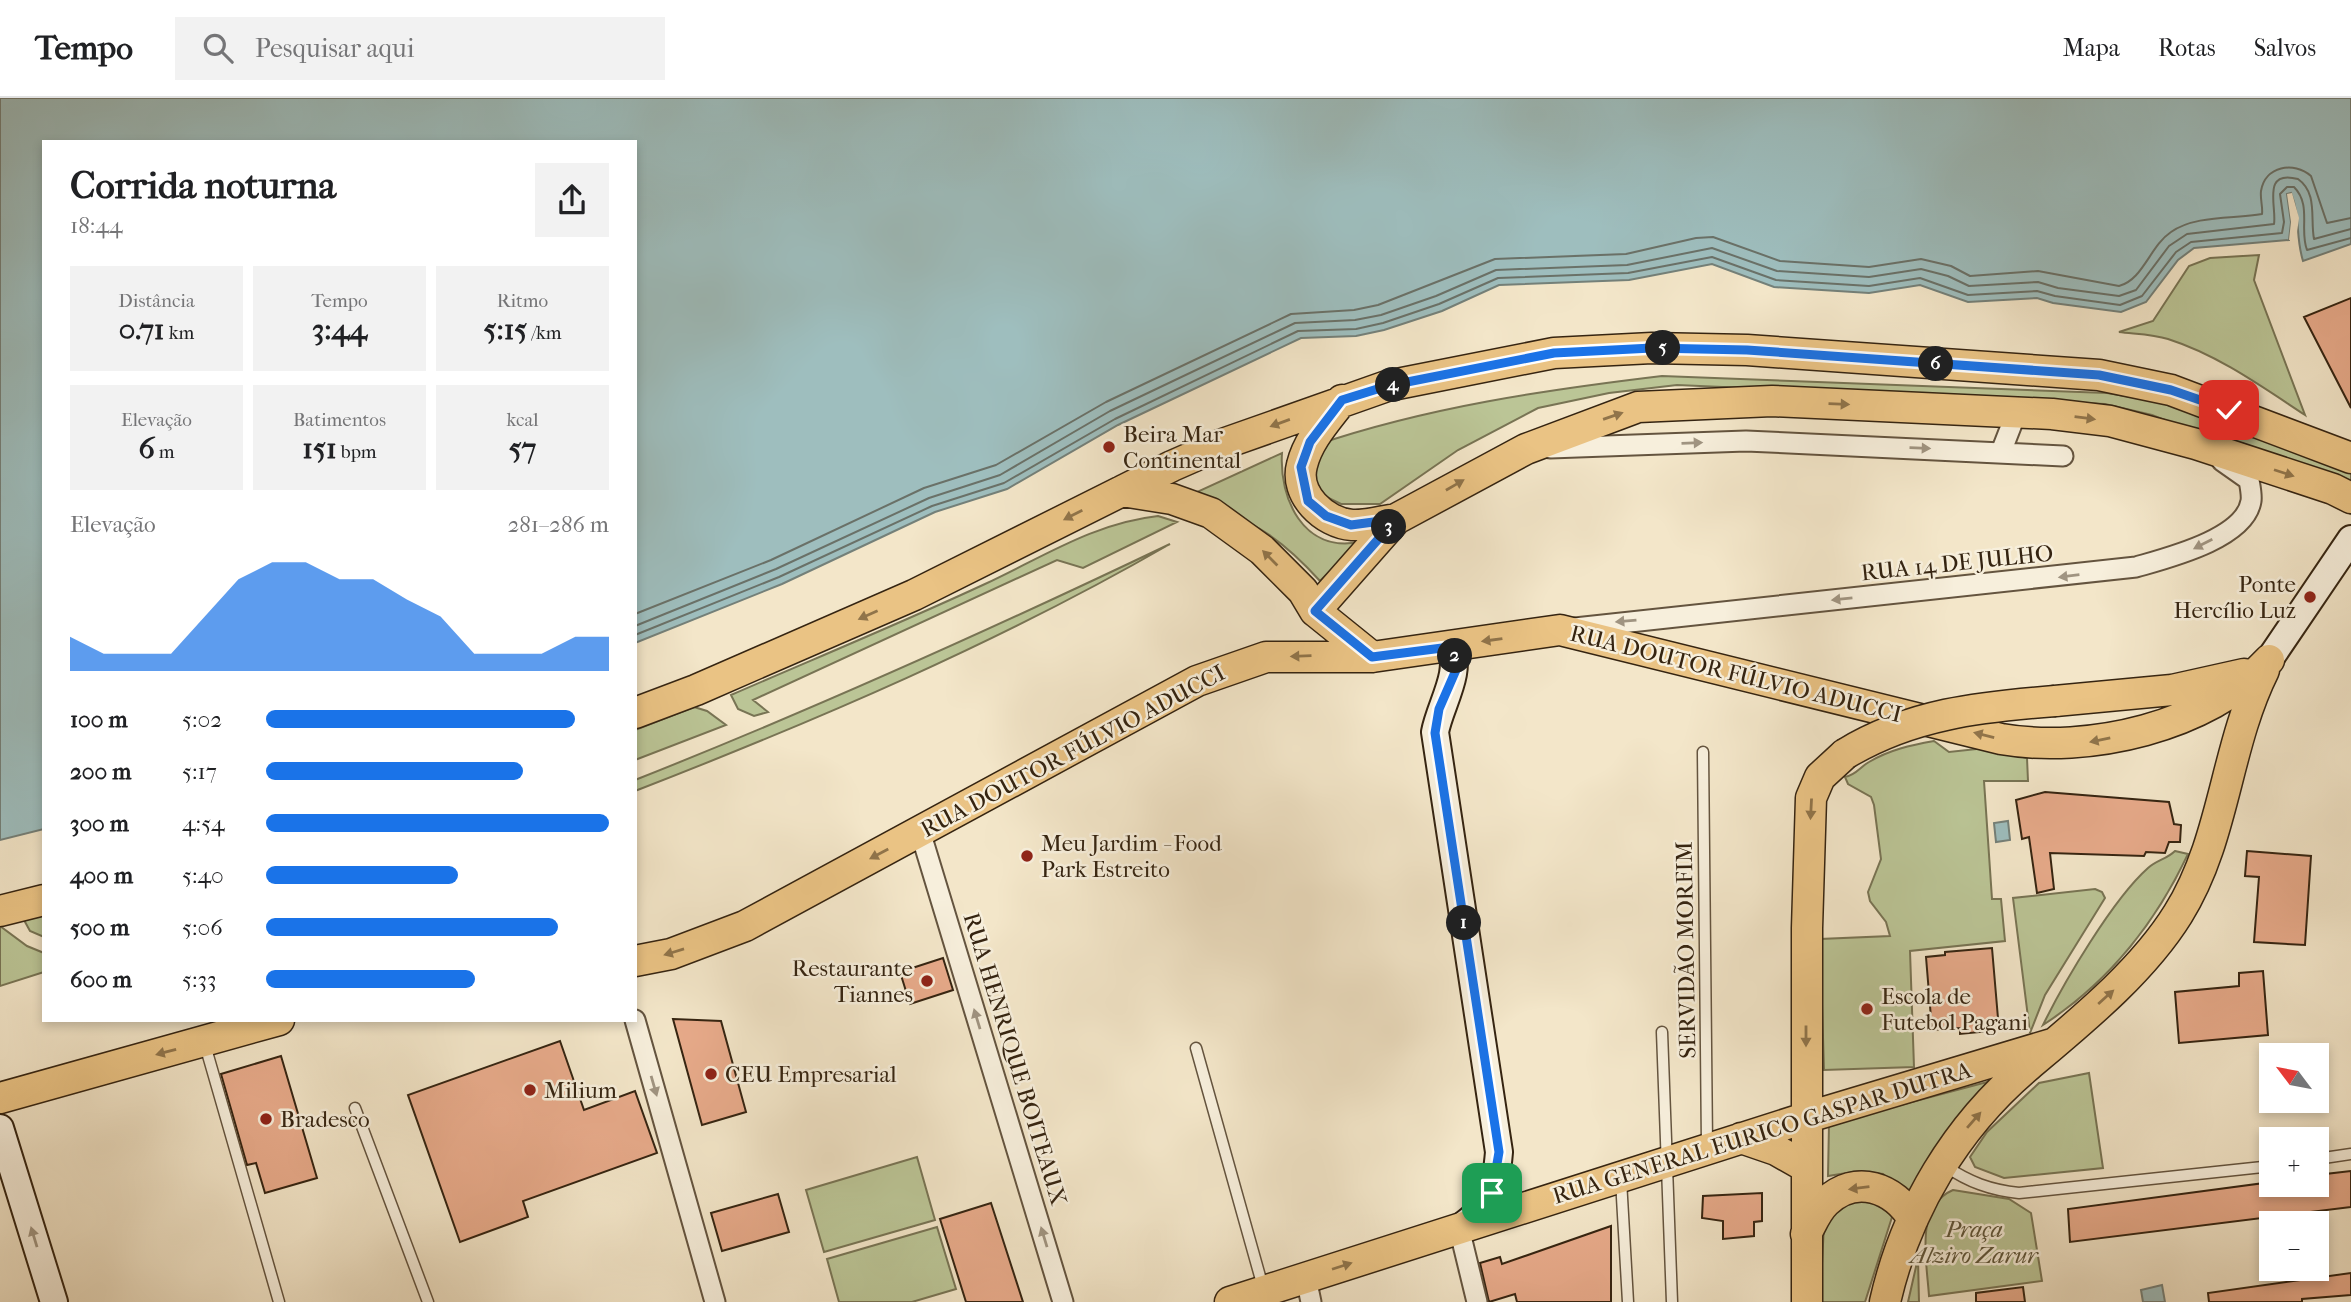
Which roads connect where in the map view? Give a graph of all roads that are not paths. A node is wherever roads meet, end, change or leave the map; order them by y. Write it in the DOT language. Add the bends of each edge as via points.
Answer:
graph roads {
  1 [pos="1342,400"];
  2 [pos="2017,411"];
  3 [pos="2196,444"];
  4 [pos="1526,450"];
  5 [pos="2001,452"];
  6 [pos="2063,456"];
  7 [pos="2351,458"];
  8 [pos="1122,491"];
  9 [pos="2351,498"];
  10 [pos="1396,519"];
  11 [pos="2351,539"];
  12 [pos="1315,611"];
  13 [pos="1560,630"];
  14 [pos="1450,647"];
  15 [pos="1372,657"];
  16 [pos="2263,665"];
  17 [pos="2219,699"];
  18 [pos="2181,702"];
  19 [pos="637,712"];
  20 [pos="2237,742"];
  21 [pos="1703,752"];
  22 [pos="920,831"];
  23 [pos="42,900"];
  24 [pos="0,911"];
  25 [pos="637,961"];
  26 [pos="272,1022"];
  27 [pos="636,1022"];
  28 [pos="1662,1032"];
  29 [pos="204,1041"];
  30 [pos="1196,1048"];
  31 [pos="2047,1051"];
  32 [pos="0,1098"];
  33 [pos="355,1108"];
  34 [pos="1805,1123"];
  35 [pos="0,1128"];
  36 [pos="1741,1138"];
  37 [pos="1707,1149"];
  38 [pos="2351,1154"];
  39 [pos="2329,1157"];
  40 [pos="1669,1161"];
  41 [pos="1942,1164"];
  42 [pos="1806,1167"];
  43 [pos="2259,1167"];
  44 [pos="1621,1177"];
  45 [pos="1913,1219"];
  46 [pos="1459,1228"];
  47 [pos="1806,1234"];
  48 [pos="1309,1290"];
  49 [pos="1264,1291"];
  50 [pos="54,1302"];
  51 [pos="279,1302"];
  52 [pos="428,1302"];
  53 [pos="715,1302"];
  54 [pos="1063,1302"];
  55 [pos="1230,1302"];
  56 [pos="1477,1302"];
  57 [pos="1628,1302"];
  58 [pos="1672,1302"];
  59 [pos="1807,1302"];
  60 [pos="1885,1302"];
  1 -- 7 [label="main road" via="1387,386 1554,353 1747,350 2099,375 2171,390"];
  1 -- 8 [label="main road, one-way" via="1220,445"];
  1 -- 10 [label="main road" via="1310,442 1301,467 1308,501 1326,516 1351,525"];
  2 -- 3 [label="main road, one-way" via="2110,421"];
  4 -- 2 [label="main road, one-way" via="1638,407 1772,401"];
  2 -- 5 [label="street"];
  3 -- 9 [label="main road, one-way"];
  3 -- 13 [label="street, RUA 14 DE JULHO, one-way" via="2249,480 2249,509 2231,530 2136,568"];
  4 -- 5 [label="street, one-way" via="1746,441"];
  10 -- 4 [label="main road, one-way"];
  5 -- 6 [label="street"];
  12 -- 8 [label="main road, one-way" via="1262,550 1211,513 1172,499"];
  8 -- 19 [label="main road, one-way" via="914,595"];
  10 -- 12 [label="main road"];
  11 -- 16 [label="street"];
  12 -- 15 [label="main road"];
  13 -- 14 [label="main road, RUA DOUTOR FÚLVIO ADUCCI, one-way"];
  18 -- 13 [label="main road, RUA DOUTOR FÚLVIO ADUCCI, one-way" via="2148,728 2086,743 2024,743"];
  14 -- 15 [label="main road, RUA DOUTOR FÚLVIO ADUCCI"];
  14 -- 46 [label="street" via="1456,670 1439,709 1435,733 1499,1152 1497,1176 1487,1203"];
  15 -- 22 [label="main road, RUA DOUTOR FÚLVIO ADUCCI, one-way" via="1266,657 1223,670"];
  16 -- 17 [label="main road"];
  16 -- 18 [label="main road"];
  16 -- 20 [label="main road"];
  17 -- 18 [label="main road" via="2207,694"];
  17 -- 20 [label="main road"];
  18 -- 20 [label="main road"];
  18 -- 34 [label="main road, one-way, bridge" via="2054,701 1926,717 1845,754 1820,777 1811,799"];
  31 -- 20 [label="main road, one-way" via="2126,978 2178,915 2213,840"];
  21 -- 37 [label="lane, SERVIDÃO MORFIM"];
  22 -- 25 [label="main road, RUA DOUTOR FÚLVIO ADUCCI, one-way" via="745,926 671,954"];
  54 -- 22 [label="street, RUA HENRIQUE BOITEAUX, one-way"];
  23 -- 24 [label="main road"];
  26 -- 29 [label="main road"];
  27 -- 53 [label="street, one-way"];
  28 -- 40 [label="lane"];
  29 -- 32 [label="main road, one-way"];
  29 -- 51 [label="lane"];
  30 -- 49 [label="lane"];
  31 -- 34 [label="main road, RUA GENERAL EURICO GASPAR DUTRA"];
  41 -- 31 [label="main road, one-way" via="1970,1124"];
  33 -- 52 [label="lane"];
  34 -- 36 [label="main road, RUA GENERAL EURICO GASPAR DUTRA"];
  34 -- 42 [label="main road"];
  50 -- 35 [label="street, one-way"];
  36 -- 37 [label="main road, RUA GENERAL EURICO GASPAR DUTRA"];
  36 -- 42 [label="main road"];
  37 -- 40 [label="main road, RUA GENERAL EURICO GASPAR DUTRA"];
  38 -- 39 [label="lane"];
  40 -- 44 [label="main road, RUA GENERAL EURICO GASPAR DUTRA"];
  40 -- 58 [label="lane"];
  41 -- 43 [label="lane" via="1989,1189 2019,1193"];
  41 -- 45 [label="main road"];
  42 -- 47 [label="main road"];
  44 -- 46 [label="main road, RUA GENERAL EURICO GASPAR DUTRA"];
  44 -- 57 [label="lane"];
  45 -- 47 [label="main road, one-way" via="1890,1193 1856,1186 1825,1202"];
  45 -- 60 [label="main road"];
  48 -- 46 [label="main road, RUA GENERAL EURICO GASPAR DUTRA, one-way"];
  46 -- 56 [label="street"];
  47 -- 59 [label="main road"];
  48 -- 49 [label="main road, RUA GENERAL EURICO GASPAR DUTRA"];
  49 -- 55 [label="main road, RUA GENERAL EURICO GASPAR DUTRA"];
}
